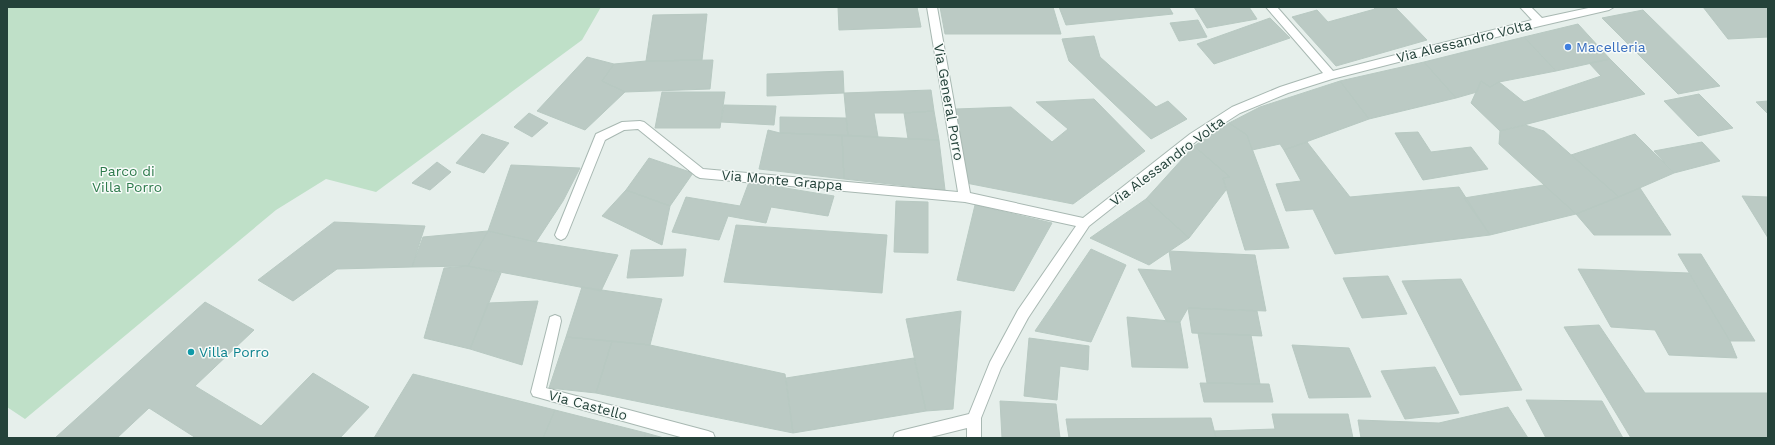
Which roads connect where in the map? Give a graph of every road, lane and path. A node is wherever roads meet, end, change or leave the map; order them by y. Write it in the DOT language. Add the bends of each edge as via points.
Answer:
graph roads {
  1 [pos="932,7"];
  2 [pos="1271,7"];
  3 [pos="1525,7"];
  4 [pos="1609,7"];
  5 [pos="1540,22"];
  6 [pos="1331,75"];
  7 [pos="965,197"];
  8 [pos="1086,223"];
  9 [pos="561,235"];
  10 [pos="555,321"];
  11 [pos="974,418"];
  12 [pos="708,438"];
  13 [pos="900,438"];
  14 [pos="974,438"];
  1 -- 7 [label="street, Via General Porro"];
  2 -- 6 [label="street"];
  3 -- 5 [label="street"];
  4 -- 5 [label="street, Via Alessandro Volta"];
  5 -- 6 [label="street, Via Alessandro Volta"];
  6 -- 8 [label="street, Via Alessandro Volta" via="1284,90 1236,110 1194,137"];
  7 -- 8 [label="street, Via Monte Grappa"];
  7 -- 9 [label="street, Via Monte Grappa" via="700,173 640,125 622,126 600,137"];
  8 -- 11 [label="street, Via Alessandro Volta" via="1022,314 995,366"];
  10 -- 12 [label="street, Via Castello" via="538,392"];
  11 -- 13 [label="street"];
  11 -- 14 [label="street"];
}
